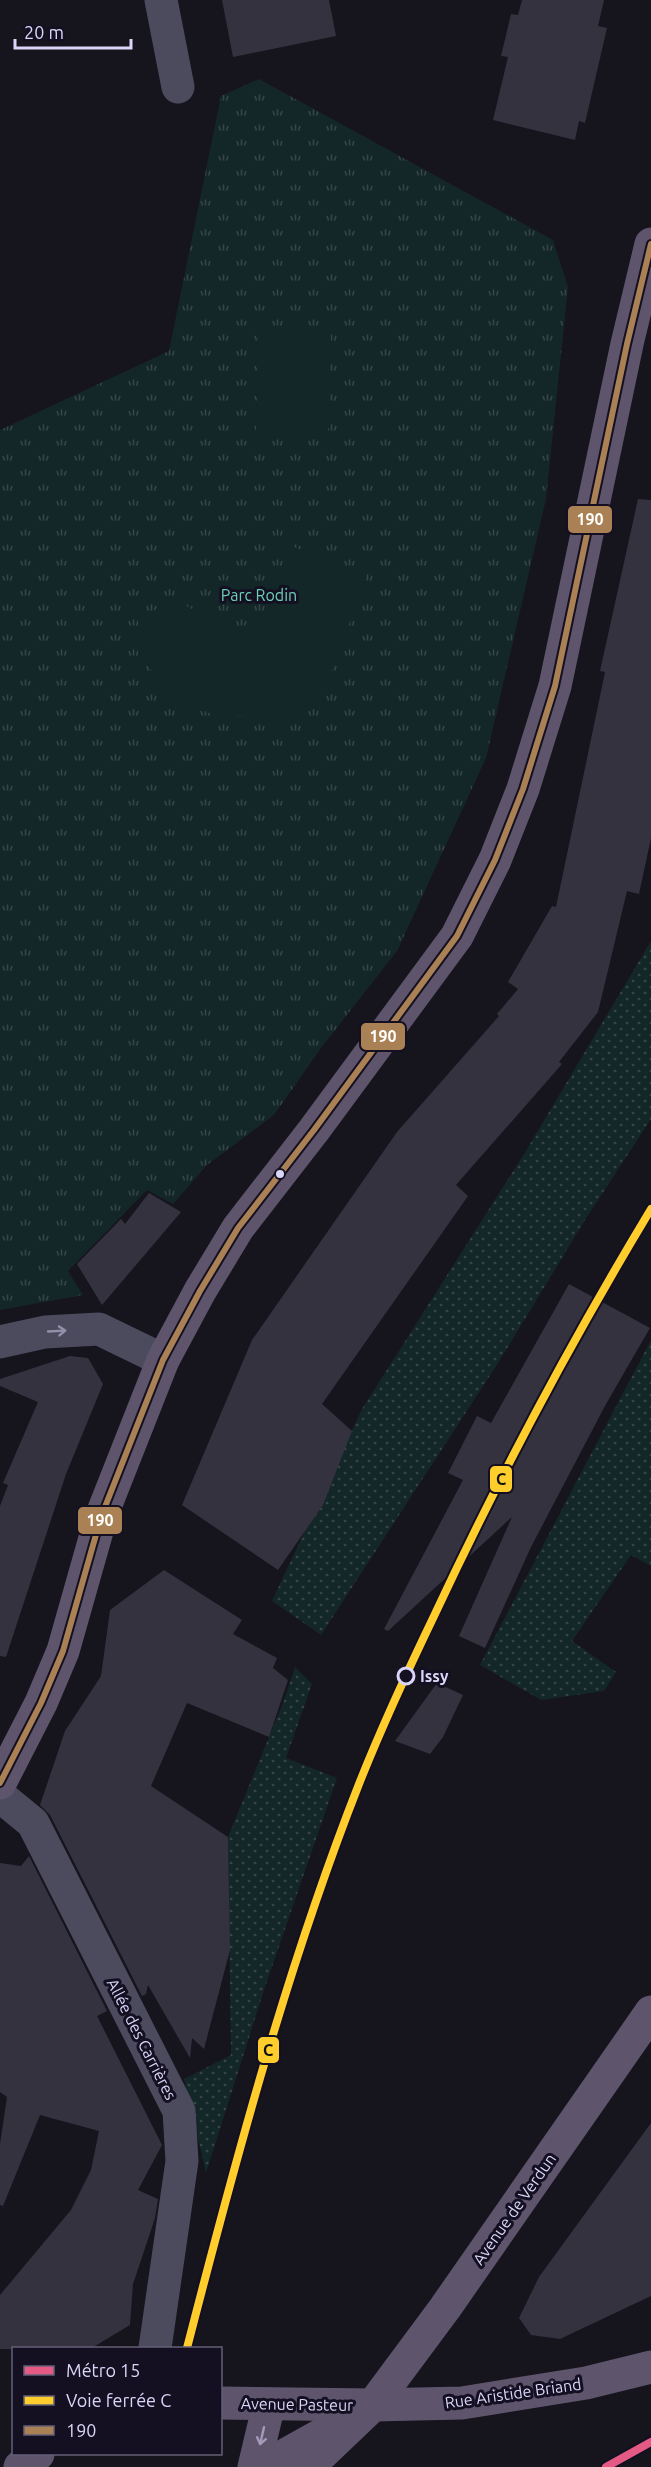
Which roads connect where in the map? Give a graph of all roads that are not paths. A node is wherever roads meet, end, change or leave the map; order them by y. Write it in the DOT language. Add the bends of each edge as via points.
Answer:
graph roads {
  1 [pos="161,0"];
  2 [pos="178,87"];
  3 [pos="651,244"];
  4 [pos="0,1342"];
  5 [pos="163,1360"];
  6 [pos="0,1783"];
  7 [pos="0,1796"];
  8 [pos="651,2012"];
  9 [pos="155,2347"];
  10 [pos="651,2367"];
  11 [pos="222,2403"];
  12 [pos="269,2404"];
  13 [pos="373,2405"];
  14 [pos="37,2455"];
  15 [pos="21,2467"];
  16 [pos="255,2467"];
  17 [pos="269,2467"];
  18 [pos="308,2467"];
  1 -- 2 [label="street"];
  3 -- 5 [label="main road" via="555,686 523,789 495,860 457,936 238,1228"];
  4 -- 5 [label="street, one-way" via="45,1332 99,1329"];
  5 -- 6 [label="main road" via="101,1517 63,1651"];
  7 -- 9 [label="street, Allée des Carrières" via="33,1823 179,2111 182,2161"];
  8 -- 13 [label="main road, Avenue de Verdun"];
  10 -- 13 [label="main road, Rue Aristide Briand" via="586,2383 462,2403"];
  11 -- 12 [label="main road, Avenue Pasteur"];
  12 -- 13 [label="main road, Avenue Pasteur"];
  12 -- 16 [label="main road, one-way"];
  13 -- 17 [label="main road"];
  13 -- 18 [label="main road"];
  14 -- 15 [label="main road"];
}
